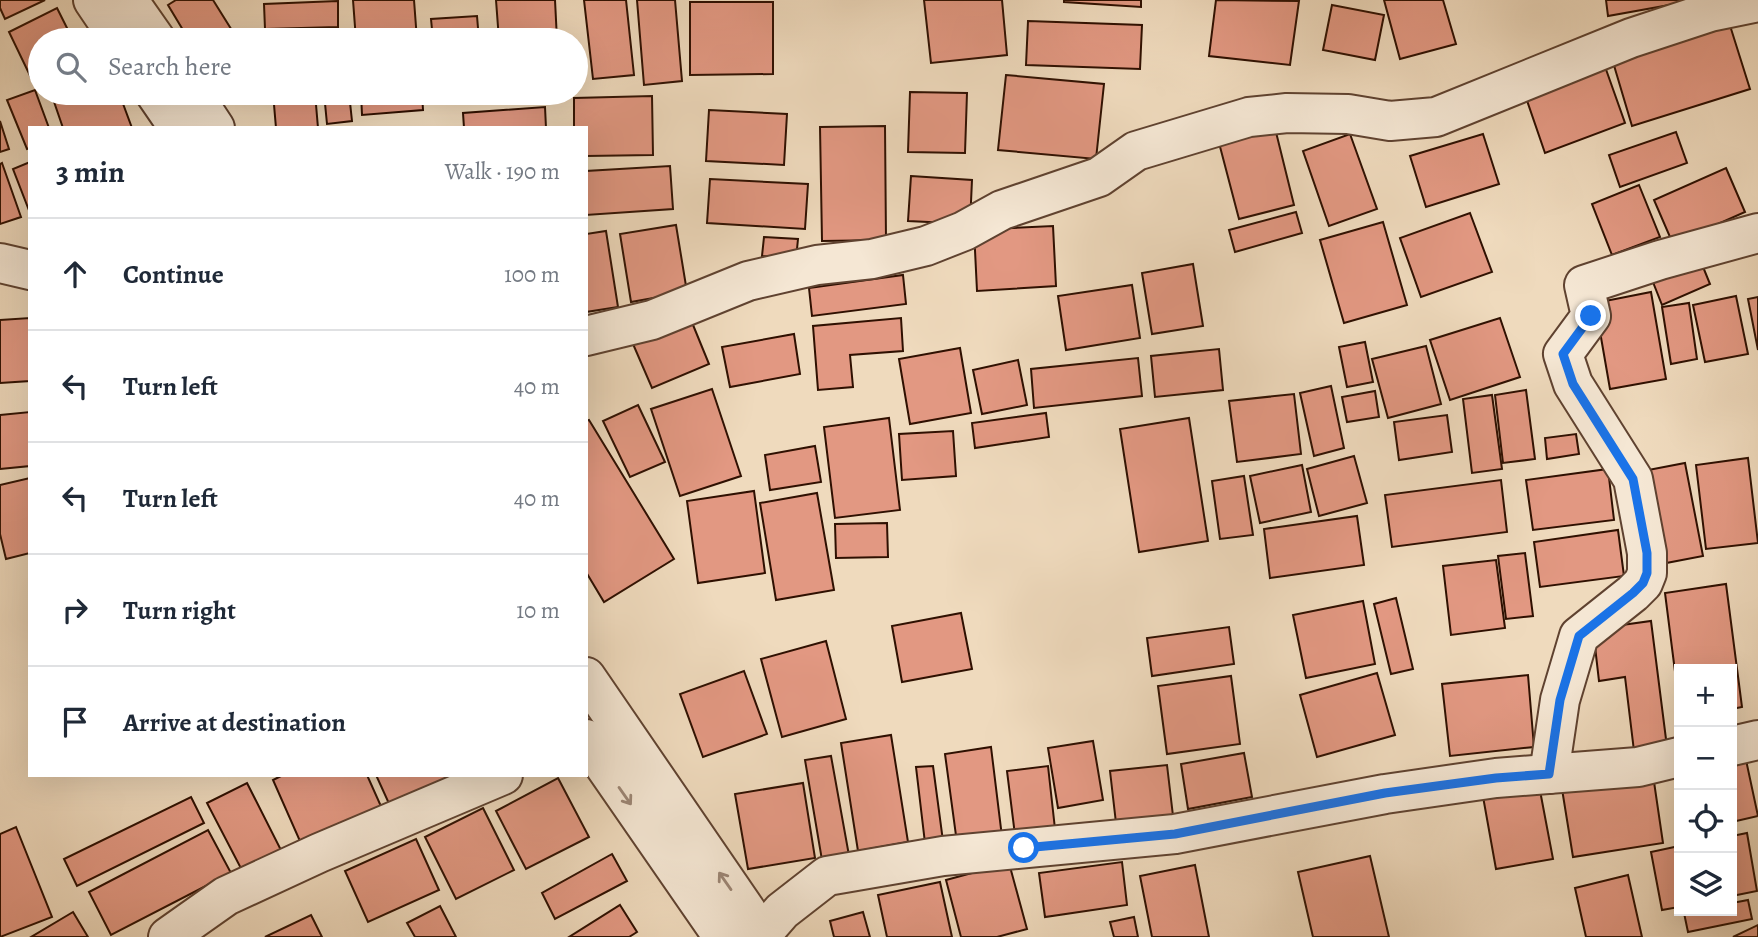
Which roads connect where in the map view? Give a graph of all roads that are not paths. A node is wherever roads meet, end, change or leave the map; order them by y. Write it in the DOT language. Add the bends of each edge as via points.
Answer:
graph roads {
  1 [pos="93,0"];
  2 [pos="128,0"];
  3 [pos="1758,2"];
  4 [pos="112,28"];
  5 [pos="148,28"];
  6 [pos="163,105"];
  7 [pos="200,105"];
  8 [pos="178,126"];
  9 [pos="214,126"];
  10 [pos="1758,233"];
  11 [pos="0,263"];
  12 [pos="28,270"];
  13 [pos="588,336"];
  14 [pos="588,680"];
  15 [pos="1758,740"];
  16 [pos="588,743"];
  17 [pos="1737,745"];
  18 [pos="1674,759"];
  19 [pos="1549,774"];
  20 [pos="498,777"];
  21 [pos="763,935"];
  22 [pos="168,937"];
  23 [pos="723,937"];
  1 -- 4 [label="street"];
  2 -- 5 [label="street"];
  3 -- 13 [label="street" via="1631,38 1436,117 1390,121 1348,114 1287,113 1226,123 1136,151 1098,177 1002,210 926,246 748,281 652,320"];
  6 -- 8 [label="street"];
  7 -- 9 [label="street"];
  10 -- 19 [label="street" via="1584,285 1591,316 1563,354 1573,384 1633,479 1647,573 1633,593 1579,636 1560,700"];
  11 -- 12 [label="street"];
  21 -- 14 [label="street, one-way"];
  15 -- 17 [label="street"];
  16 -- 23 [label="street, one-way"];
  18 -- 19 [label="street" via="1638,767"];
  19 -- 21 [label="street" via="1385,793 1175,834 943,856 827,876 782,911"];
  20 -- 22 [label="street" via="226,896"];
}
